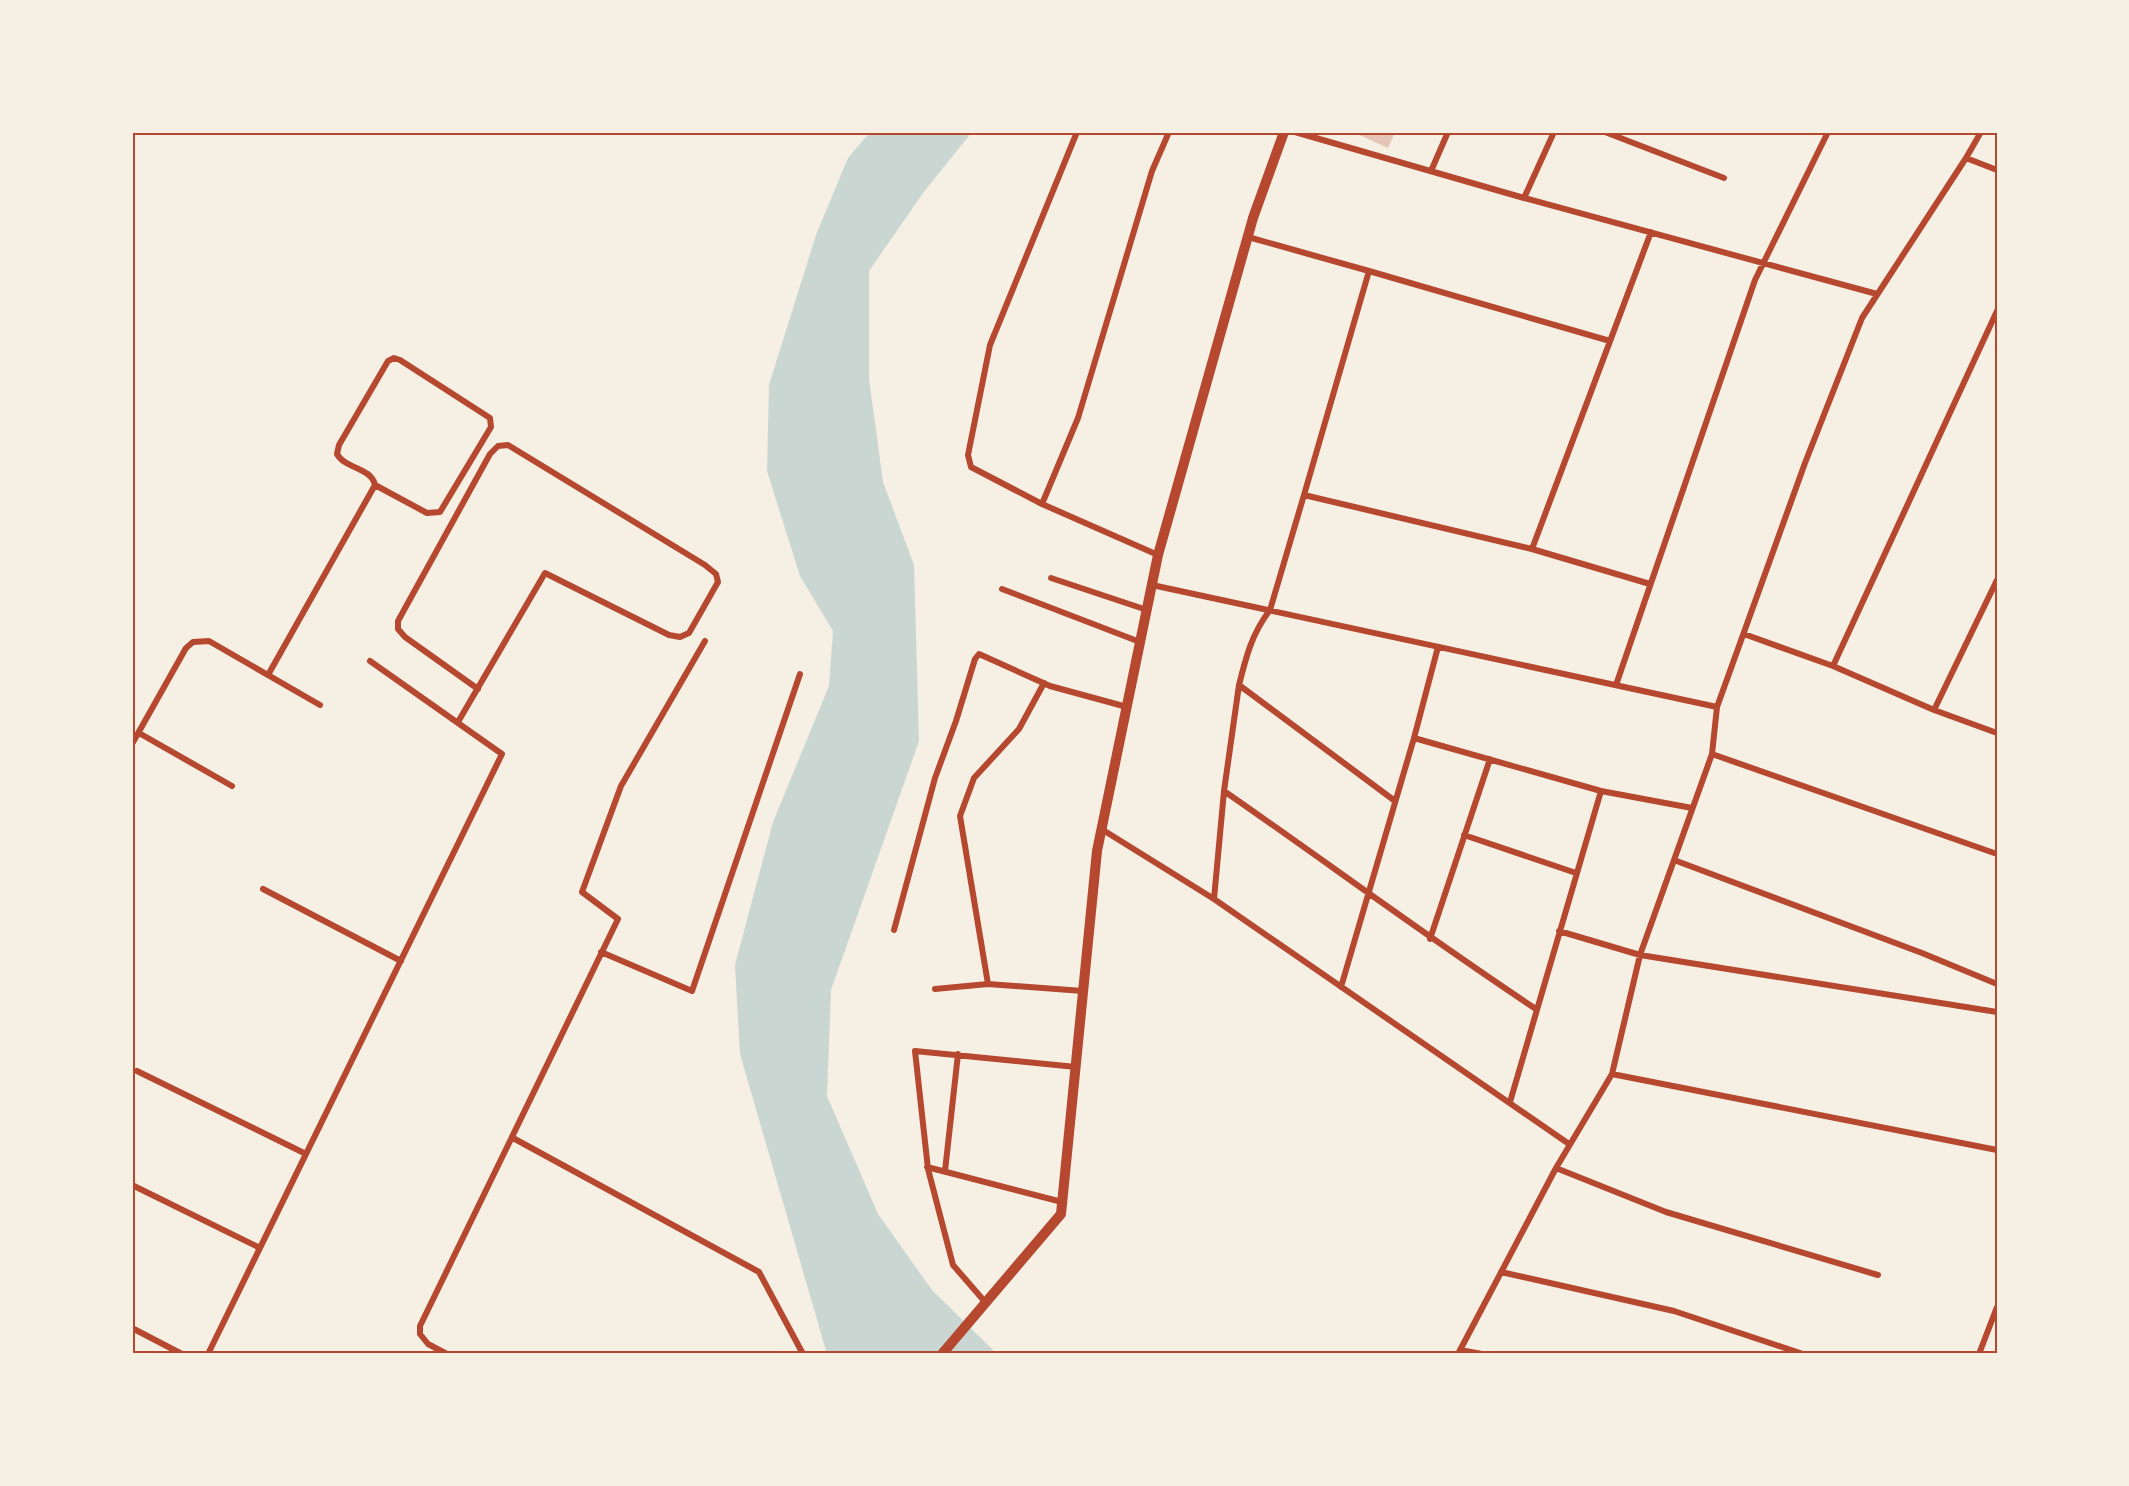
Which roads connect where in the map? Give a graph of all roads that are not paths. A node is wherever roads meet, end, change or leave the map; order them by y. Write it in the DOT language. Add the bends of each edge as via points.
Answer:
graph roads {
  1 [pos="1077,132"];
  2 [pos="1169,132"];
  3 [pos="1284,132"];
  4 [pos="1295,132"];
  5 [pos="1448,132"];
  6 [pos="1554,132"];
  7 [pos="1605,132"];
  8 [pos="1828,132"];
  9 [pos="1981,132"];
  10 [pos="1966,158"];
  11 [pos="1997,170"];
  12 [pos="1431,171"];
  13 [pos="1724,178"];
  14 [pos="1524,198"];
  15 [pos="1651,232"];
  16 [pos="1248,237"];
  17 [pos="1763,264"];
  18 [pos="1369,271"];
  19 [pos="1877,294"];
  20 [pos="1997,311"];
  21 [pos="1610,342"];
  22 [pos="375,485"];
  23 [pos="1304,495"];
  24 [pos="1042,504"];
  25 [pos="1532,549"];
  26 [pos="1158,555"];
  27 [pos="1051,579"];
  28 [pos="1997,580"];
  29 [pos="1650,584"];
  30 [pos="1152,585"];
  31 [pos="1002,589"];
  32 [pos="1147,610"];
  33 [pos="1270,610"];
  34 [pos="1744,634"];
  35 [pos="705,641"];
  36 [pos="1141,642"];
  37 [pos="1438,646"];
  38 [pos="370,661"];
  39 [pos="1833,666"];
  40 [pos="800,674"];
  41 [pos="268,675"];
  42 [pos="1044,683"];
  43 [pos="1239,685"];
  44 [pos="1616,685"];
  45 [pos="478,689"];
  46 [pos="320,705"];
  47 [pos="1128,707"];
  48 [pos="1717,707"];
  49 [pos="1934,710"];
  50 [pos="458,722"];
  51 [pos="139,733"];
  52 [pos="1997,733"];
  53 [pos="1414,738"];
  54 [pos="132,744"];
  55 [pos="1712,754"];
  56 [pos="1490,759"];
  57 [pos="232,786"];
  58 [pos="1224,791"];
  59 [pos="1601,791"];
  60 [pos="1395,801"];
  61 [pos="1692,808"];
  62 [pos="1104,830"];
  63 [pos="1464,835"];
  64 [pos="1997,854"];
  65 [pos="1674,860"];
  66 [pos="1576,873"];
  67 [pos="263,889"];
  68 [pos="1370,892"];
  69 [pos="1214,899"];
  70 [pos="894,930"];
  71 [pos="1559,931"];
  72 [pos="1430,939"];
  73 [pos="601,952"];
  74 [pos="1640,955"];
  75 [pos="401,961"];
  76 [pos="988,984"];
  77 [pos="1997,984"];
  78 [pos="1341,987"];
  79 [pos="935,989"];
  80 [pos="1083,991"];
  81 [pos="1536,1009"];
  82 [pos="1997,1012"];
  83 [pos="958,1054"];
  84 [pos="1076,1067"];
  85 [pos="137,1071"];
  86 [pos="1612,1074"];
  87 [pos="1510,1102"];
  88 [pos="513,1138"];
  89 [pos="1569,1144"];
  90 [pos="1997,1150"];
  91 [pos="306,1155"];
  92 [pos="927,1167"];
  93 [pos="1556,1168"];
  94 [pos="945,1171"];
  95 [pos="132,1185"];
  96 [pos="1062,1202"];
  97 [pos="260,1248"];
  98 [pos="1501,1272"];
  99 [pos="1878,1275"];
  100 [pos="983,1306"];
  101 [pos="1997,1307"];
  102 [pos="132,1328"];
  103 [pos="1459,1352"];
  104 [pos="182,1354"];
  105 [pos="208,1354"];
  106 [pos="447,1354"];
  107 [pos="803,1354"];
  108 [pos="942,1354"];
  109 [pos="1482,1354"];
  110 [pos="1803,1354"];
  111 [pos="1979,1354"];
  1 -- 24 [label="street" via="990,345 968,455 971,467"];
  2 -- 24 [label="street" via="1152,171 1078,418"];
  3 -- 16 [label="street"];
  4 -- 12 [label="street"];
  5 -- 12 [label="street"];
  6 -- 14 [label="street"];
  7 -- 13 [label="street"];
  8 -- 17 [label="street"];
  9 -- 10 [label="street"];
  10 -- 11 [label="street"];
  10 -- 19 [label="street"];
  12 -- 14 [label="street"];
  14 -- 15 [label="street"];
  15 -- 17 [label="street"];
  15 -- 21 [label="street"];
  16 -- 18 [label="street"];
  16 -- 26 [label="street"];
  17 -- 19 [label="street"];
  17 -- 29 [label="street"];
  18 -- 21 [label="street"];
  18 -- 23 [label="street"];
  19 -- 34 [label="street" via="1862,318 1805,463"];
  20 -- 39 [label="street"];
  21 -- 25 [label="street"];
  22 -- 22 [label="street" via="369,475 340,459 337,453 388,361 400,360 490,418 491,427 440,512 427,513"];
  22 -- 41 [label="street"];
  23 -- 25 [label="street"];
  23 -- 33 [label="street"];
  24 -- 26 [label="street"];
  25 -- 29 [label="street"];
  26 -- 30 [label="street"];
  27 -- 32 [label="street"];
  28 -- 49 [label="street"];
  29 -- 44 [label="street"];
  30 -- 32 [label="street"];
  30 -- 33 [label="street"];
  31 -- 36 [label="street"];
  32 -- 36 [label="street"];
  33 -- 37 [label="street"];
  33 -- 43 [label="street" via="1247,650"];
  34 -- 39 [label="street"];
  34 -- 48 [label="street"];
  35 -- 73 [label="street" via="621,786 582,892 618,920"];
  36 -- 47 [label="street"];
  37 -- 44 [label="street"];
  37 -- 53 [label="street"];
  38 -- 50 [label="street"];
  39 -- 49 [label="street"];
  40 -- 73 [label="street" via="692,992"];
  41 -- 46 [label="street"];
  41 -- 51 [label="street" via="209,641 193,642"];
  42 -- 47 [label="street"];
  42 -- 70 [label="street" via="986,655 979,654 975,659 935,778"];
  42 -- 76 [label="street" via="1019,729 974,778 960,816"];
  43 -- 58 [label="street"];
  43 -- 60 [label="street"];
  44 -- 48 [label="street"];
  45 -- 45 [label="street" via="546,573 680,637 689,633 718,582 716,574 508,445 498,446 398,621 398,629 405,637"];
  45 -- 50 [label="street"];
  47 -- 62 [label="street"];
  48 -- 55 [label="street"];
  49 -- 52 [label="street"];
  50 -- 75 [label="street" via="502,754"];
  51 -- 54 [label="street"];
  51 -- 57 [label="street"];
  53 -- 56 [label="street"];
  53 -- 60 [label="street"];
  55 -- 61 [label="street"];
  55 -- 64 [label="street"];
  56 -- 59 [label="street"];
  56 -- 63 [label="street"];
  58 -- 68 [label="street"];
  58 -- 69 [label="street"];
  59 -- 61 [label="street"];
  59 -- 66 [label="street"];
  60 -- 68 [label="street"];
  61 -- 65 [label="street"];
  62 -- 69 [label="street"];
  62 -- 80 [label="street" via="1097,851"];
  63 -- 66 [label="street"];
  63 -- 72 [label="street"];
  65 -- 74 [label="street"];
  65 -- 77 [label="street"];
  66 -- 71 [label="street"];
  67 -- 75 [label="street"];
  68 -- 72 [label="street"];
  68 -- 78 [label="street"];
  69 -- 78 [label="street"];
  71 -- 74 [label="street"];
  71 -- 81 [label="street"];
  72 -- 81 [label="street"];
  73 -- 88 [label="street"];
  74 -- 82 [label="street"];
  74 -- 86 [label="street"];
  75 -- 91 [label="street"];
  76 -- 79 [label="street"];
  76 -- 80 [label="street"];
  78 -- 87 [label="street"];
  80 -- 84 [label="street"];
  81 -- 87 [label="street"];
  83 -- 84 [label="street"];
  83 -- 92 [label="street" via="915,1051"];
  83 -- 94 [label="street"];
  84 -- 96 [label="street"];
  85 -- 91 [label="street"];
  86 -- 89 [label="street"];
  86 -- 90 [label="street"];
  87 -- 89 [label="street"];
  88 -- 106 [label="street" via="420,1326 420,1334 428,1344"];
  88 -- 107 [label="street" via="759,1272"];
  89 -- 93 [label="street"];
  91 -- 97 [label="street"];
  92 -- 94 [label="street"];
  92 -- 100 [label="street" via="953,1265"];
  93 -- 98 [label="street"];
  93 -- 99 [label="street" via="1666,1212"];
  94 -- 96 [label="street"];
  95 -- 97 [label="street"];
  96 -- 100 [label="street" via="1061,1214"];
  97 -- 105 [label="street"];
  98 -- 103 [label="street"];
  98 -- 110 [label="street" via="1674,1311"];
  100 -- 108 [label="street"];
  101 -- 111 [label="street"];
  102 -- 104 [label="street"];
  103 -- 109 [label="street"];
}
